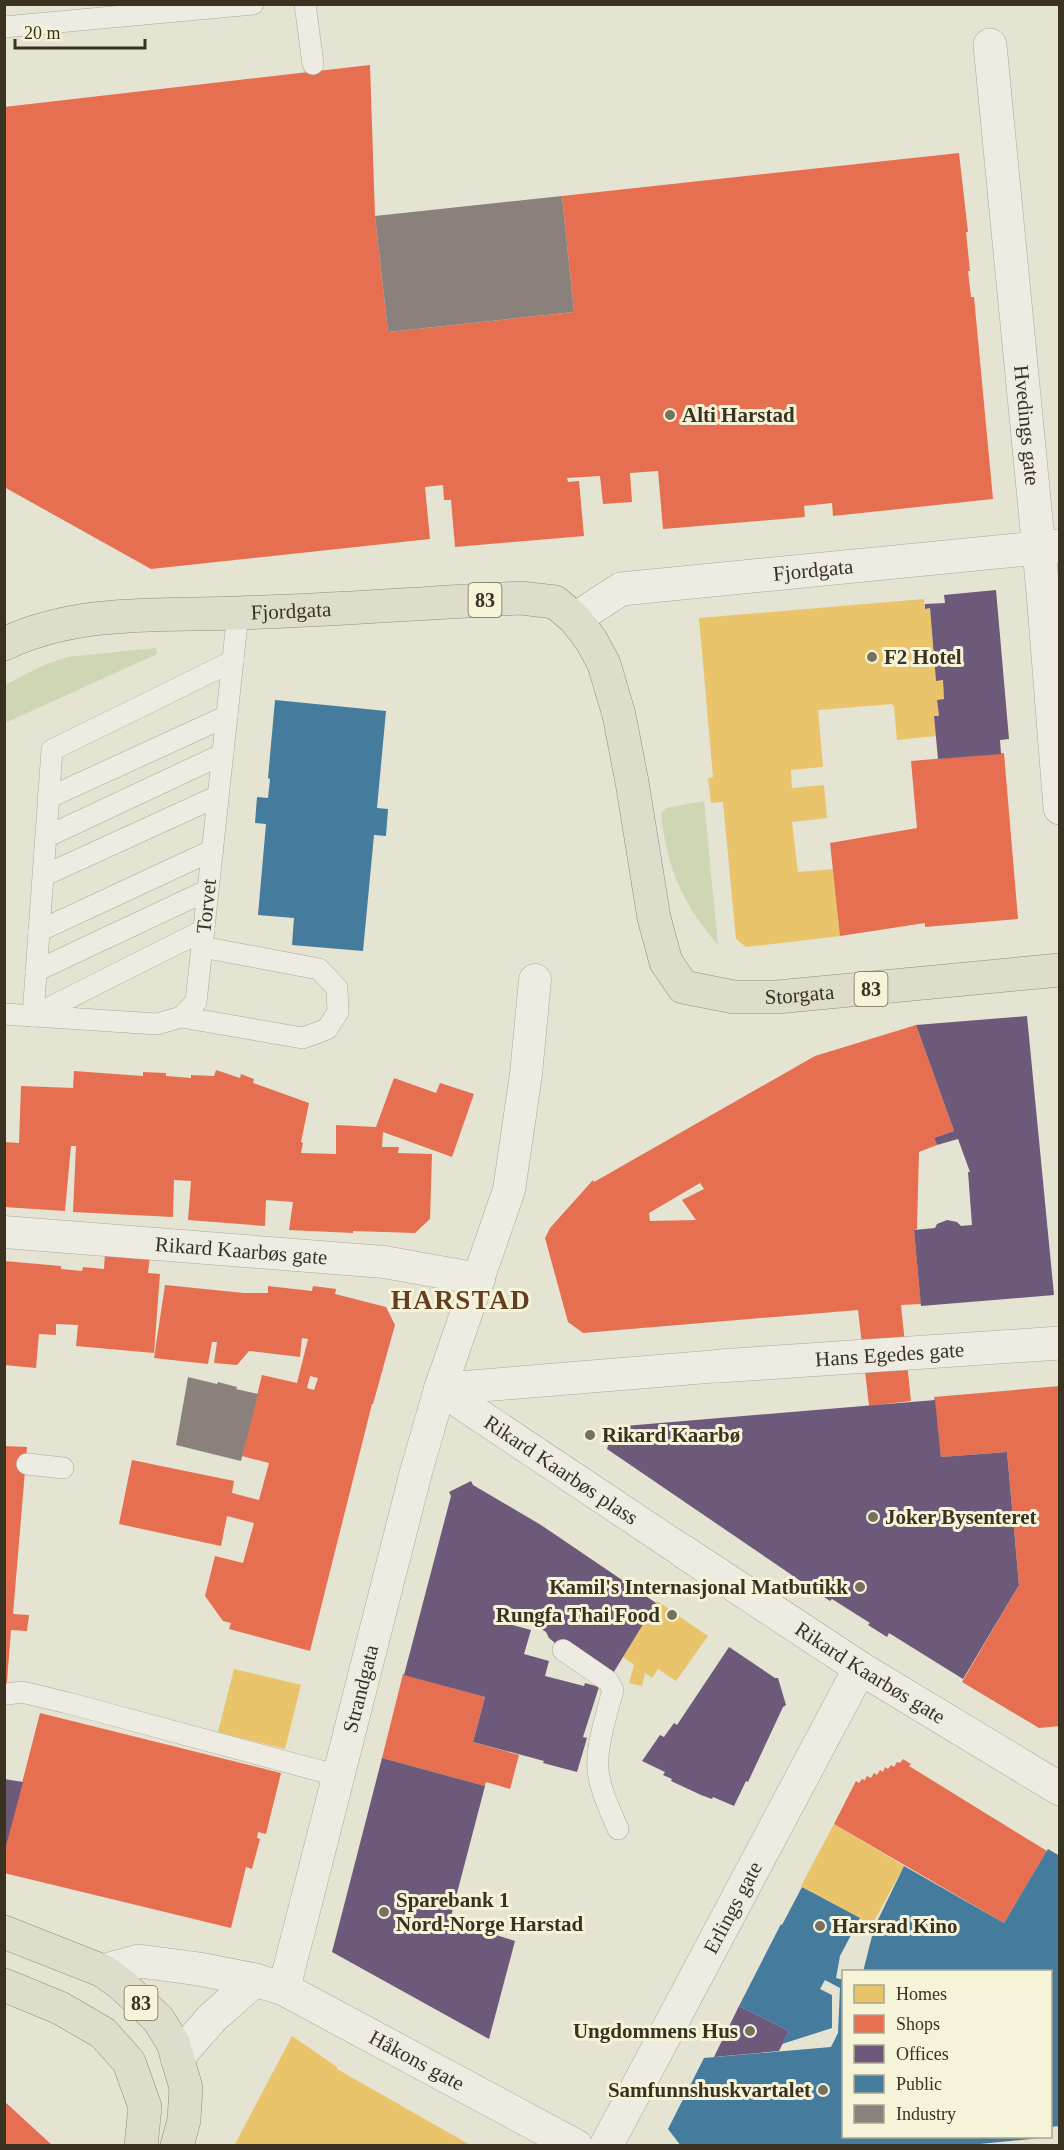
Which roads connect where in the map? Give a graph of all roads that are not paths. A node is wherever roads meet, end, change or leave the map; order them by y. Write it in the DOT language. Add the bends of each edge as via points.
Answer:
graph roads {
  1 [pos="253,4"];
  2 [pos="305,4"];
  3 [pos="4,27"];
  4 [pos="990,45"];
  5 [pos="313,64"];
  6 [pos="1048,547"];
  7 [pos="238,613"];
  8 [pos="575,619"];
  9 [pos="4,645"];
  10 [pos="233,661"];
  11 [pos="227,716"];
  12 [pos="223,754"];
  13 [pos="218,796"];
  14 [pos="48,798"];
  15 [pos="1059,808"];
  16 [pos="46,837"];
  17 [pos="213,850"];
  18 [pos="43,876"];
  19 [pos="208,890"];
  20 [pos="39,931"];
  21 [pos="203,938"];
  22 [pos="1059,970"];
  23 [pos="36,971"];
  24 [pos="535,980"];
  25 [pos="683,987"];
  26 [pos="4,1014"];
  27 [pos="33,1016"];
  28 [pos="181,1017"];
  29 [pos="4,1232"];
  30 [pos="479,1279"];
  31 [pos="1059,1342"];
  32 [pos="719,1366"];
  33 [pos="440,1389"];
  34 [pos="27,1464"];
  35 [pos="63,1468"];
  36 [pos="684,1552"];
  37 [pos="563,1650"];
  38 [pos="860,1668"];
  39 [pos="7,1694"];
  40 [pos="339,1776"];
  41 [pos="1059,1789"];
  42 [pos="618,1829"];
  43 [pos="4,1932"];
  44 [pos="103,1971"];
  45 [pos="270,1984"];
  46 [pos="4,1985"];
  47 [pos="177,2058"];
  48 [pos="141,2145"];
  49 [pos="177,2145"];
  50 [pos="576,2145"];
  51 [pos="606,2145"];
  1 -- 3 [label="lane"];
  2 -- 5 [label="lane"];
  4 -- 6 [label="street, Hvedings gate"];
  6 -- 8 [label="street, Fjordgata" via="621,589"];
  6 -- 15 [label="street, Hvedings gate" via="1043,592"];
  7 -- 8 [label="highway, Fjordgata / 83" via="521,598 555,602"];
  7 -- 9 [label="highway, Fjordgata / 83" via="100,617 58,626"];
  7 -- 10 [label="lane, Torvet"];
  8 -- 25 [label="highway, Fjordgata / 83" via="604,664 619,715 654,918 666,962"];
  10 -- 11 [label="lane, Torvet"];
  10 -- 14 [label="lane" via="52,750"];
  11 -- 12 [label="lane, Torvet"];
  11 -- 14 [label="lane"];
  12 -- 13 [label="lane, Torvet"];
  12 -- 16 [label="lane"];
  13 -- 17 [label="lane, Torvet"];
  13 -- 18 [label="lane"];
  14 -- 16 [label="lane"];
  16 -- 18 [label="lane"];
  17 -- 19 [label="lane, Torvet"];
  17 -- 20 [label="lane"];
  18 -- 20 [label="lane"];
  19 -- 21 [label="lane, Torvet"];
  19 -- 23 [label="lane"];
  20 -- 23 [label="lane"];
  21 -- 27 [label="lane"];
  21 -- 28 [label="lane, Torvet" via="196,1002"];
  21 -- 28 [label="lane" via="319,969 337,988 338,1012 327,1029 303,1038"];
  22 -- 25 [label="highway, Storgata / 83" via="777,997 734,997"];
  23 -- 27 [label="lane"];
  24 -- 30 [label="street" via="509,1190"];
  26 -- 27 [label="lane"];
  27 -- 28 [label="lane" via="158,1024"];
  29 -- 30 [label="street, Rikard Kaarbøs gate" via="384,1262"];
  30 -- 33 [label="street"];
  31 -- 32 [label="street, Hans Egedes gate"];
  32 -- 33 [label="street, Rikard Kaarbøs plass"];
  33 -- 36 [label="street, Rikard Kaarbøs plass"];
  33 -- 40 [label="street, Strandgata"];
  34 -- 35 [label="lane"];
  36 -- 38 [label="street, Rikard Kaarbøs gate"];
  37 -- 42 [label="lane" via="608,1681 613,1690 598,1769"];
  38 -- 41 [label="street, Rikard Kaarbøs gate"];
  38 -- 51 [label="street, Erlings gate"];
  39 -- 40 [label="lane" via="22,1692 68,1703"];
  40 -- 45 [label="street, Strandgata"];
  43 -- 44 [label="highway, 83"];
  44 -- 45 [label="street, Håkons gate" via="139,1961"];
  44 -- 47 [label="highway, 83" via="158,2019 174,2043"];
  45 -- 47 [label="street" via="212,2018"];
  45 -- 50 [label="street, Håkons gate"];
  46 -- 48 [label="highway, 83" via="60,2008 103,2033 129,2062 145,2107"];
  47 -- 49 [label="highway, 83" via="186,2088 184,2120"];
}
